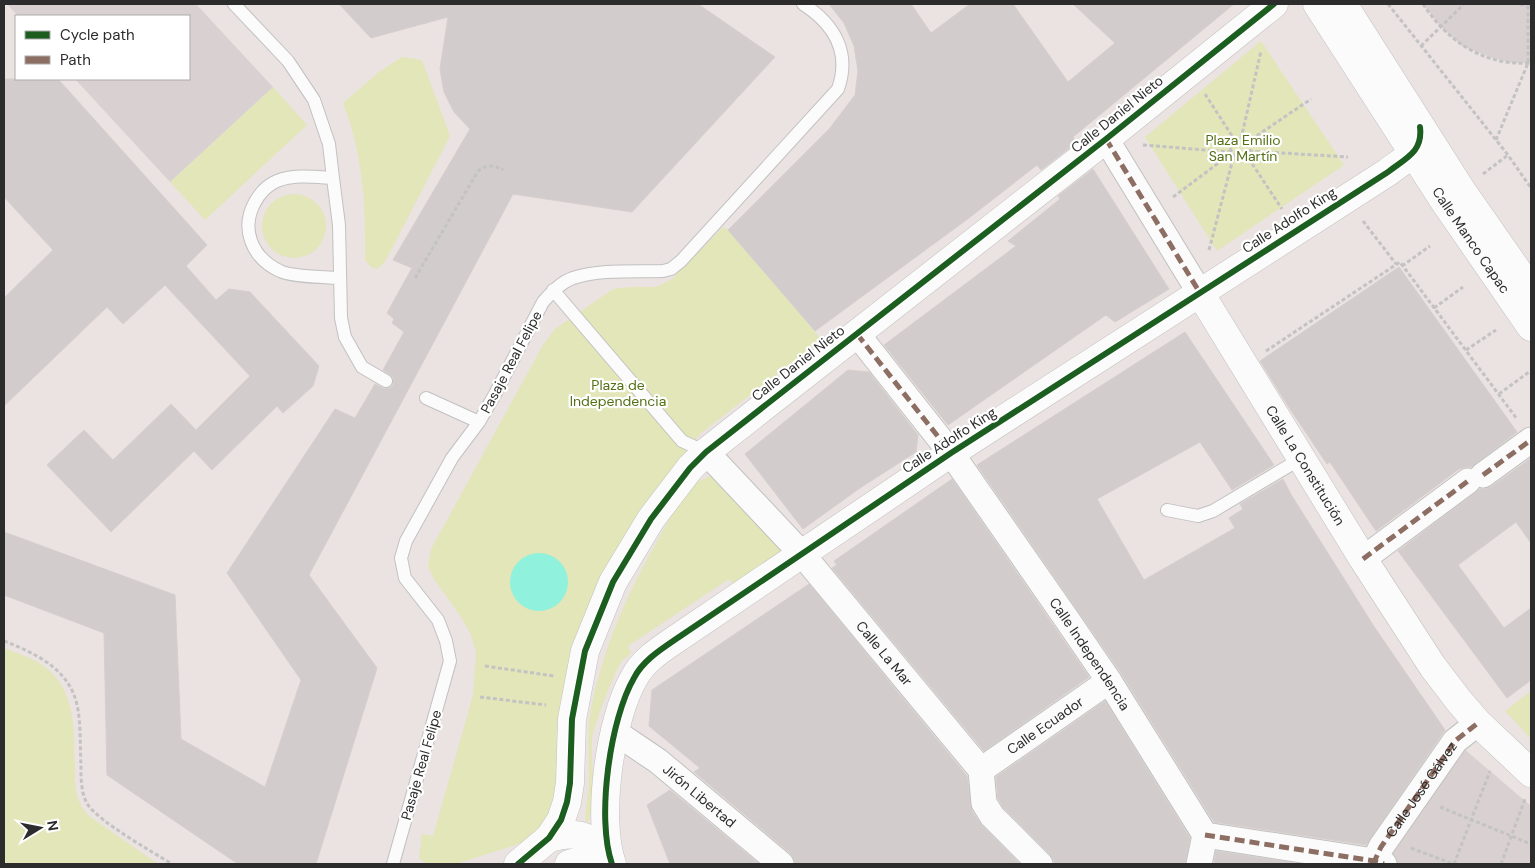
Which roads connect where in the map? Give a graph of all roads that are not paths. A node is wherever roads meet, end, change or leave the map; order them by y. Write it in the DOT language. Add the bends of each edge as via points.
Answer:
graph roads {
  1 [pos="234,4"];
  2 [pos="803,4"];
  3 [pos="1274,4"];
  4 [pos="1317,4"];
  5 [pos="1343,4"];
  6 [pos="1420,126"];
  7 [pos="1106,139"];
  8 [pos="1413,154"];
  9 [pos="334,178"];
  10 [pos="340,278"];
  11 [pos="553,290"];
  12 [pos="1531,290"];
  13 [pos="1200,292"];
  14 [pos="1531,327"];
  15 [pos="857,334"];
  16 [pos="386,381"];
  17 [pos="426,398"];
  18 [pos="479,422"];
  19 [pos="1526,431"];
  20 [pos="706,452"];
  21 [pos="951,453"];
  22 [pos="1302,458"];
  23 [pos="1166,510"];
  24 [pos="802,554"];
  25 [pos="1363,559"];
  26 [pos="1109,681"];
  27 [pos="1478,723"];
  28 [pos="615,732"];
  29 [pos="981,770"];
  30 [pos="1529,784"];
  31 [pos="1205,835"];
  32 [pos="549,838"];
  33 [pos="610,858"];
  34 [pos="1377,863"];
  35 [pos="393,864"];
  36 [pos="518,864"];
  37 [pos="569,864"];
  38 [pos="781,864"];
  39 [pos="1040,864"];
  40 [pos="1198,864"];
  1 -- 9 [label="lane" via="288,62 314,100 329,144"];
  2 -- 11 [label="lane, Pasaje Real Felipe" via="832,28 841,49 842,76 838,89 671,268 663,271 606,272 572,278"];
  3 -- 7 [label="street, Calle Daniel Nieto"];
  4 -- 8 [label="street, Calle Manco Capac"];
  5 -- 6 [label="street, Calle Manco Capac"];
  6 -- 8 [label="street" via="1420,142"];
  6 -- 12 [label="street, Calle Manco Capac"];
  7 -- 13 [label="street, Calle La Constitución"];
  7 -- 15 [label="street, Calle Daniel Nieto"];
  8 -- 13 [label="street, Calle Adolfo King"];
  8 -- 14 [label="street, Calle Manco Capac"];
  9 -- 10 [label="lane"];
  9 -- 10 [label="lane" via="293,177 275,182 260,193 250,212 248,228 253,248 264,262 282,272"];
  10 -- 16 [label="lane" via="344,337 362,367"];
  11 -- 18 [label="lane, Pasaje Real Felipe" via="543,302"];
  11 -- 20 [label="lane" via="682,441"];
  13 -- 21 [label="street, Calle Adolfo King"];
  13 -- 22 [label="street, Calle La Constitución"];
  15 -- 20 [label="street, Calle Daniel Nieto"];
  15 -- 21 [label="street, Calle Independencia"];
  17 -- 18 [label="lane"];
  18 -- 35 [label="lane, Pasaje Real Felipe" via="452,458 406,541 401,558 405,578 438,620 450,661"];
  19 -- 25 [label="street" via="1475,478"];
  20 -- 24 [label="street, Calle La Mar"];
  20 -- 32 [label="street, Calle Daniel Nieto" via="668,495 613,582 585,651 572,719 567,802 561,820"];
  21 -- 24 [label="street, Calle Adolfo King"];
  21 -- 26 [label="street, Calle Independencia"];
  22 -- 23 [label="lane" via="1213,511 1198,516"];
  22 -- 25 [label="street, Calle La Constitución"];
  24 -- 28 [label="street, Calle Adolfo King" via="653,656 634,676"];
  24 -- 29 [label="street, Calle La Mar"];
  25 -- 27 [label="street, Calle La Constitución" via="1433,667"];
  26 -- 29 [label="street, Calle Ecuador"];
  26 -- 31 [label="street, Calle Independencia"];
  27 -- 30 [label="street, Calle La Constitución"];
  27 -- 34 [label="street, Calle José Gálvez" via="1454,741 1381,847"];
  28 -- 33 [label="street, Calle Adolfo King" via="604,820"];
  28 -- 38 [label="street, Jirón Libertad" via="658,761"];
  29 -- 39 [label="street" via="984,803 992,816"];
  31 -- 34 [label="street"];
  31 -- 40 [label="street"];
  32 -- 33 [label="street" via="564,834 580,835 596,842"];
  32 -- 36 [label="street, Calle Daniel Nieto"];
  33 -- 37 [label="street"];
}
